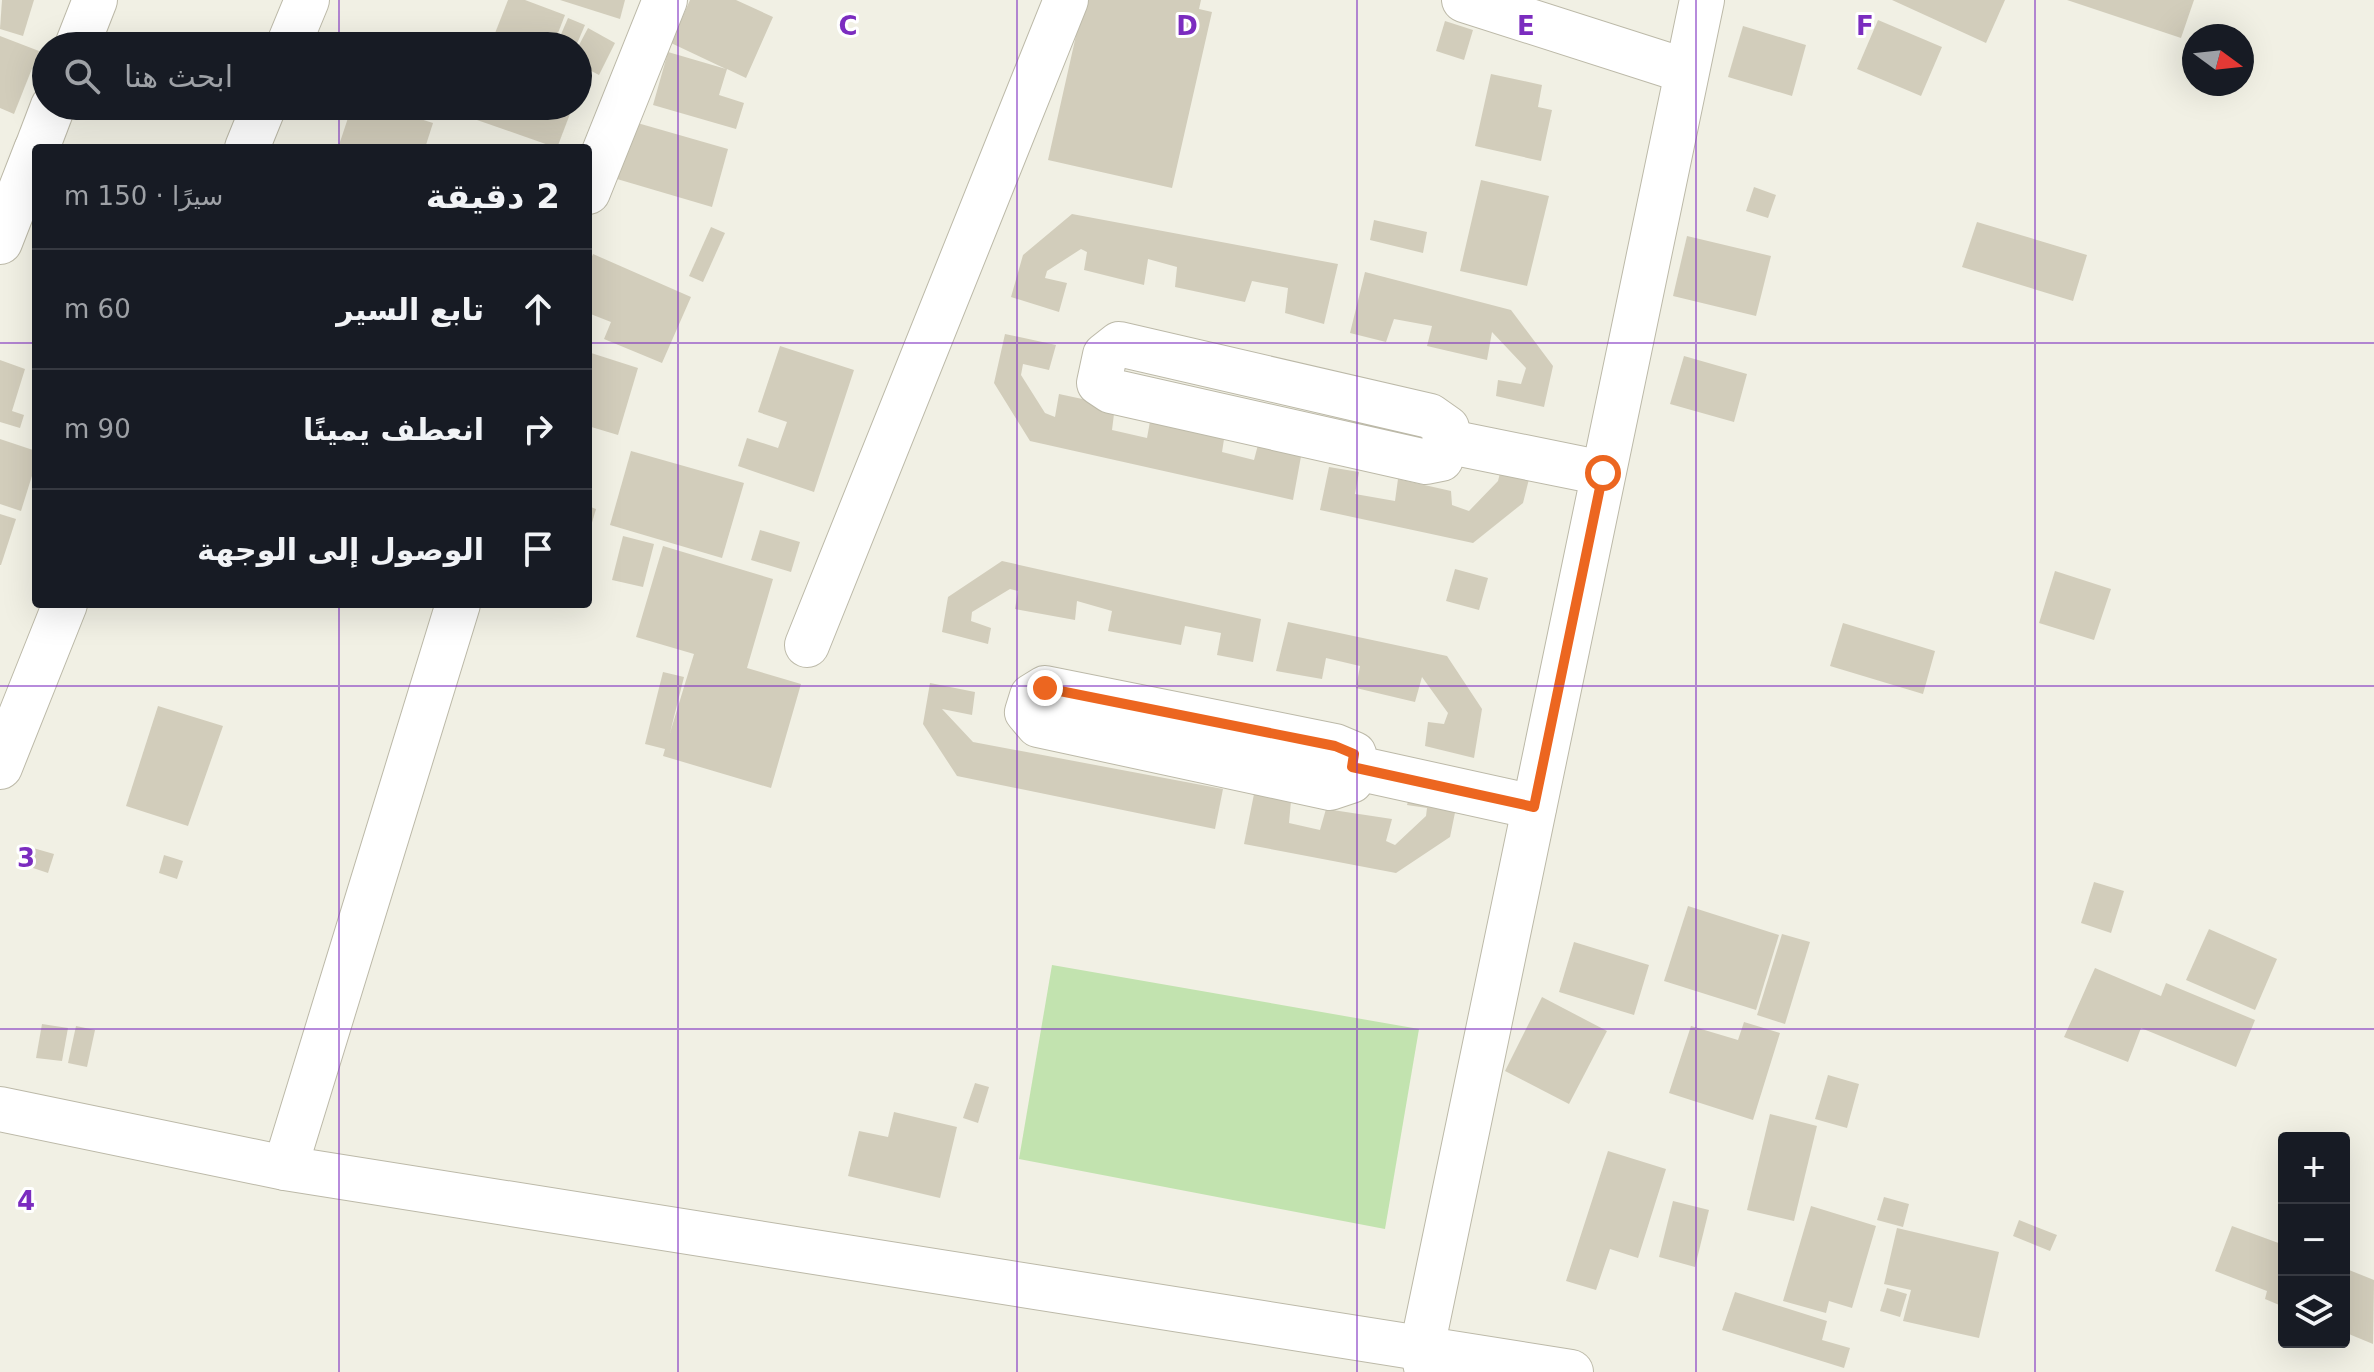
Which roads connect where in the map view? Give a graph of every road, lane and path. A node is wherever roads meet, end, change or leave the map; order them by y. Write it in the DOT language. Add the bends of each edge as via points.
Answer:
graph roads {
  1 [pos="95,0"];
  2 [pos="307,0"];
  3 [pos="665,0"];
  4 [pos="1066,0"];
  5 [pos="1464,0"];
  6 [pos="1702,0"];
  7 [pos="82,32"];
  8 [pos="294,32"];
  9 [pos="1686,71"];
  10 [pos="47,120"];
  11 [pos="258,120"];
  12 [pos="38,144"];
  13 [pos="249,144"];
  14 [pos="32,159"];
  15 [pos="592,182"];
  16 [pos="0,242"];
  17 [pos="1445,441"];
  18 [pos="1603,473"];
  19 [pos="63,608"];
  20 [pos="457,608"];
  21 [pos="807,645"];
  22 [pos="0,767"];
  23 [pos="1352,767"];
  24 [pos="1534,807"];
  25 [pos="0,1109"];
  26 [pos="285,1168"];
  27 [pos="1425,1360"];
  28 [pos="1571,1372"];
  1 -- 7 [label="street"];
  2 -- 8 [label="street"];
  3 -- 15 [label="street"];
  4 -- 21 [label="street"];
  5 -- 9 [label="street"];
  6 -- 9 [label="street"];
  9 -- 18 [label="street"];
  10 -- 12 [label="street"];
  11 -- 13 [label="street"];
  14 -- 16 [label="street"];
  17 -- 17 [label="street" via="1441,459 1426,462 1111,391 1099,383 1105,355 1119,344 1430,416 1447,428"];
  17 -- 18 [label="street"];
  18 -- 24 [label="street"];
  19 -- 22 [label="street"];
  20 -- 26 [label="street"];
  23 -- 23 [label="street" via="1354,754 1335,746 1045,688 1032,696 1027,712 1038,725 1330,788 1351,781"];
  23 -- 24 [label="street"];
  24 -- 27 [label="street"];
  25 -- 26 [label="street"];
  26 -- 27 [label="street"];
  27 -- 28 [label="street"];
}
